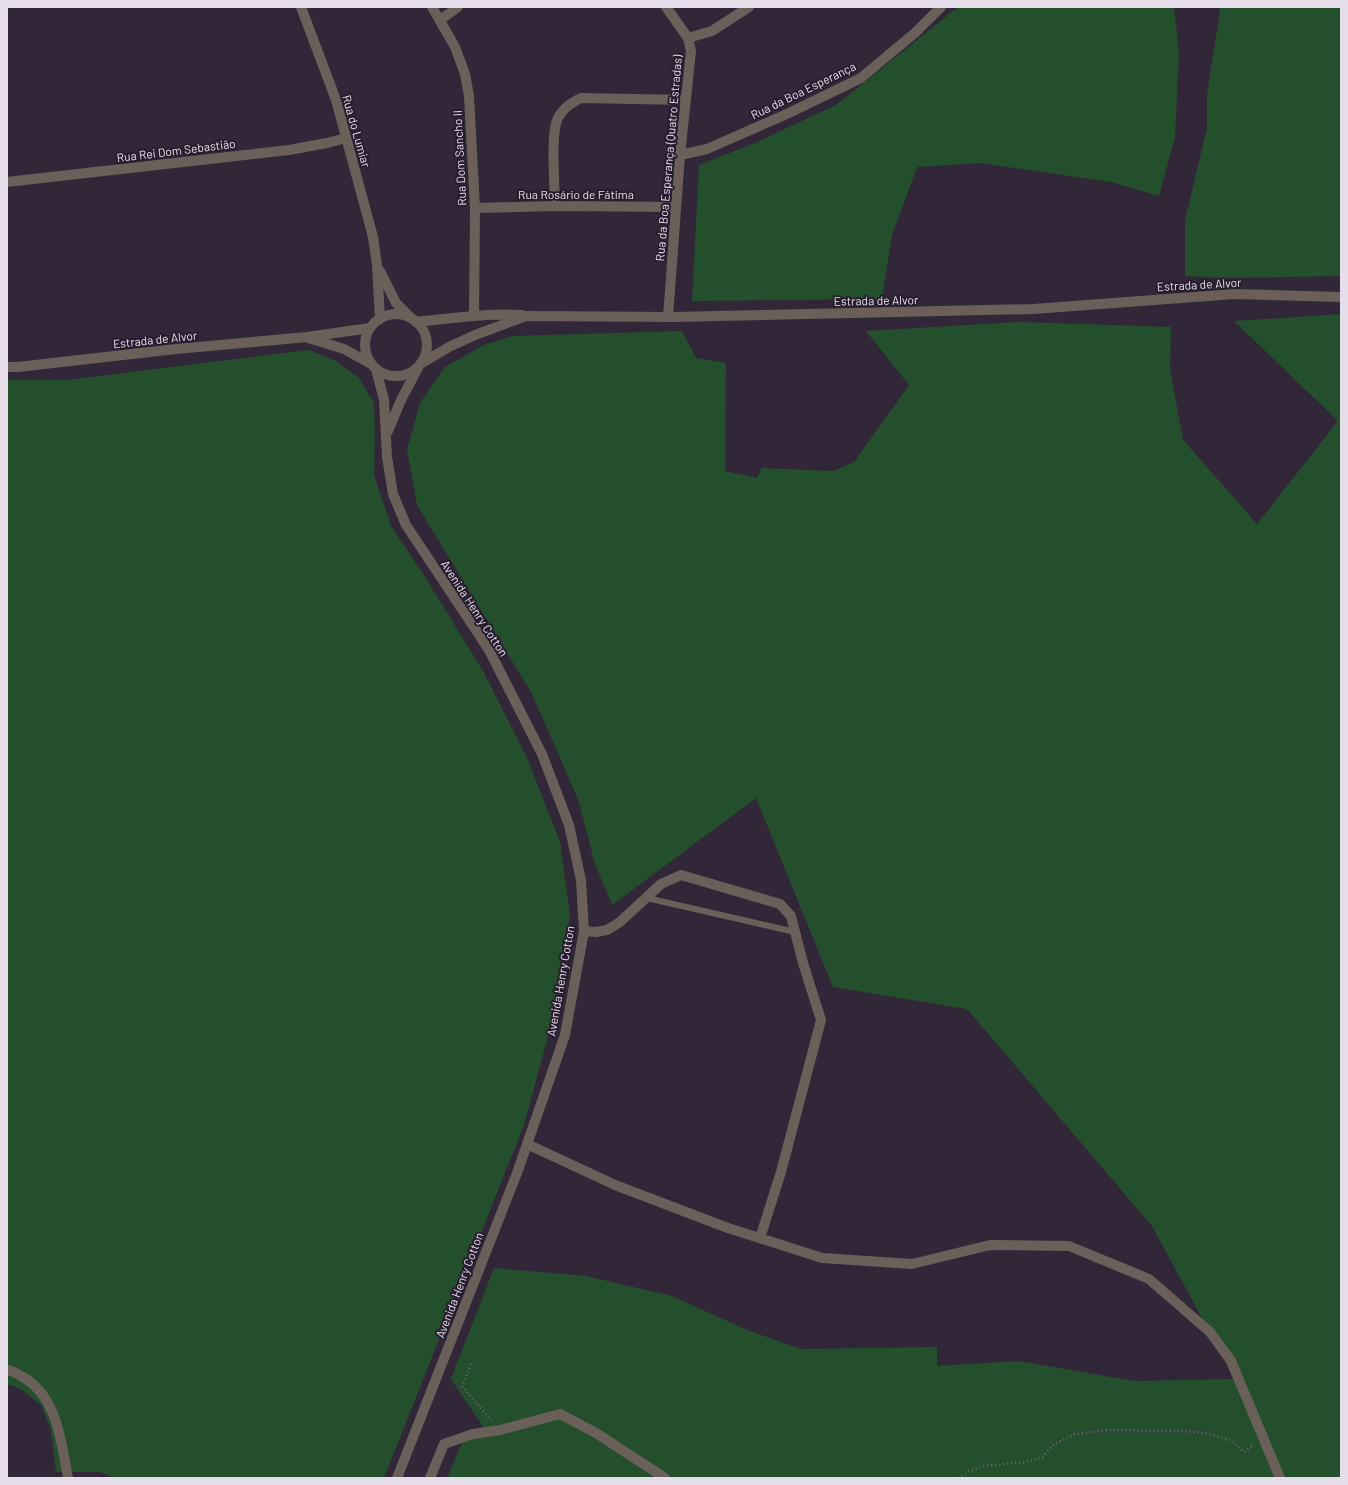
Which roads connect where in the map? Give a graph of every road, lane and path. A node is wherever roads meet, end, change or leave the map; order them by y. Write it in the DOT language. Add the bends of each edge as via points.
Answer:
graph roads {
  1 [pos="300,7"];
  2 [pos="432,7"];
  3 [pos="458,7"];
  4 [pos="666,7"];
  5 [pos="749,7"];
  6 [pos="941,7"];
  7 [pos="440,20"];
  8 [pos="688,38"];
  9 [pos="686,100"];
  10 [pos="346,138"];
  11 [pos="680,155"];
  12 [pos="7,182"];
  13 [pos="555,206"];
  14 [pos="676,207"];
  15 [pos="475,208"];
  16 [pos="377,265"];
  17 [pos="1341,297"];
  18 [pos="474,316"];
  19 [pos="526,316"];
  20 [pos="668,317"];
  21 [pos="380,319"];
  22 [pos="414,320"];
  23 [pos="370,328"];
  24 [pos="307,337"];
  25 [pos="420,366"];
  26 [pos="7,367"];
  27 [pos="374,367"];
  28 [pos="387,433"];
  29 [pos="647,898"];
  30 [pos="584,931"];
  31 [pos="795,932"];
  32 [pos="527,1144"];
  33 [pos="760,1238"];
  34 [pos="7,1370"];
  35 [pos="1257,1423"];
  36 [pos="68,1478"];
  37 [pos="397,1478"];
  38 [pos="430,1478"];
  39 [pos="665,1478"];
  40 [pos="958,1478"];
  41 [pos="1280,1478"];
  1 -- 10 [label="street, Rua do Lumiar" via="336,100"];
  2 -- 7 [label="street, Rua Dom Sancho II"];
  3 -- 7 [label="street"];
  4 -- 8 [label="street, Rua da Boa Esperança (Quatro Estradas)"];
  5 -- 8 [label="street" via="712,31"];
  6 -- 11 [label="street, Rua da Boa Esperança" via="916,32 861,78 707,149"];
  7 -- 15 [label="street, Rua Dom Sancho II" via="455,47 465,74 469,96"];
  8 -- 9 [label="street, Rua da Boa Esperança (Quatro Estradas)" via="691,51"];
  9 -- 11 [label="street, Rua da Boa Esperança (Quatro Estradas)"];
  9 -- 13 [label="street" via="581,98 567,106 558,118 554,131"];
  10 -- 12 [label="street, Rua Rei Dom Sebastião" via="289,150"];
  10 -- 16 [label="street, Rua do Lumiar"];
  11 -- 14 [label="street, Rua da Boa Esperança (Quatro Estradas)"];
  13 -- 14 [label="street, Rua Rosário de Fátima"];
  13 -- 15 [label="street, Rua Rosário de Fátima"];
  14 -- 20 [label="street, Rua da Boa Esperança (Quatro Estradas)"];
  15 -- 18 [label="street, Rua Dom Sancho II"];
  16 -- 21 [label="street"];
  16 -- 22 [label="street" via="396,303"];
  17 -- 20 [label="street, Estrada de Alvor" via="1234,294 1034,309"];
  18 -- 19 [label="street"];
  18 -- 22 [label="street"];
  19 -- 20 [label="street, Estrada de Alvor"];
  19 -- 25 [label="street, Estrada de Alvor" via="475,335"];
  21 -- 22 [label="street" via="398,314"];
  21 -- 23 [label="street"];
  22 -- 25 [label="street" via="421,326 427,338 427,351"];
  23 -- 24 [label="street, Estrada de Alvor"];
  23 -- 27 [label="street" via="365,346"];
  24 -- 26 [label="street, Estrada de Alvor"];
  24 -- 27 [label="street, Estrada de Alvor" via="344,350"];
  25 -- 27 [label="street, Estrada de Alvor" via="407,375 394,376 381,373"];
  25 -- 28 [label="street" via="401,400"];
  27 -- 28 [label="street, Avenida Henry Cotton" via="384,400"];
  28 -- 30 [label="street, Avenida Henry Cotton" via="387,457 393,494 406,525 489,650 542,754 569,825 581,880"];
  29 -- 30 [label="street" via="607,930"];
  29 -- 31 [label="lane"];
  29 -- 31 [label="street" via="661,884 682,875 780,904 791,916"];
  30 -- 32 [label="street, Avenida Henry Cotton" via="565,1035"];
  31 -- 33 [label="street" via="822,1020 781,1172"];
  32 -- 33 [label="street" via="615,1185"];
  32 -- 37 [label="street, Avenida Henry Cotton"];
  33 -- 35 [label="street" via="822,1258 912,1264 990,1245 1069,1246 1149,1279 1210,1332 1231,1361"];
  34 -- 36 [label="street" via="31,1381 44,1395 54,1415"];
  35 -- 40 [label="path" via="1252,1446 1244,1452 1230,1440 1206,1433 1110,1430 1075,1434 1053,1445 1043,1457 1026,1462 984,1466"];
  35 -- 41 [label="street"];
  38 -- 39 [label="street" via="444,1444 473,1434 500,1430 560,1414 596,1433"];
}
